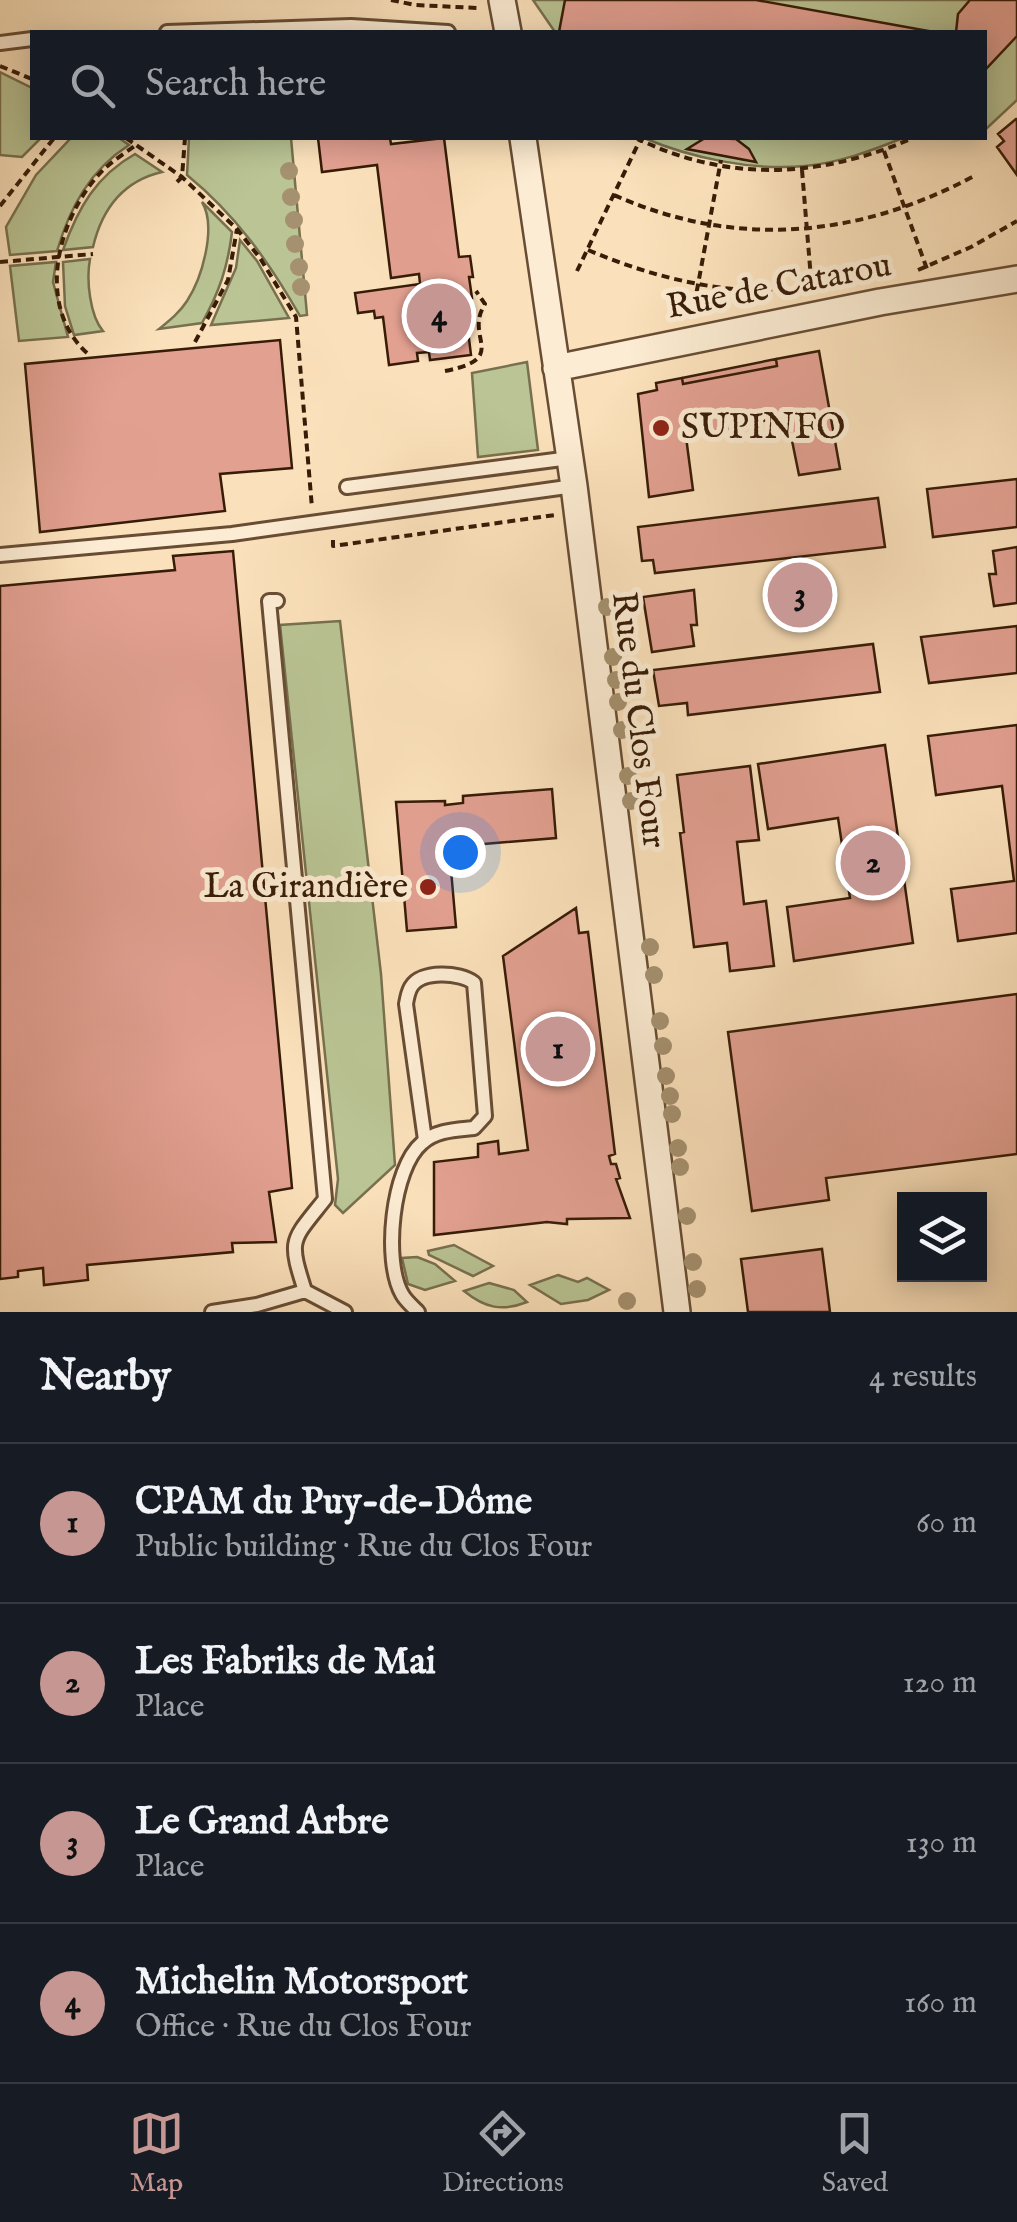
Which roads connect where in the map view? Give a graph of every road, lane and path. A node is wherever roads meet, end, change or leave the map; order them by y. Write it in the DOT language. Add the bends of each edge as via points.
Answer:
graph roads {
  1 [pos="392,0"];
  2 [pos="505,13"];
  3 [pos="229,30"];
  4 [pos="416,30"];
  5 [pos="30,39"];
  6 [pos="0,43"];
  7 [pos="0,66"];
  8 [pos="30,78"];
  9 [pos="52,140"];
  10 [pos="129,140"];
  11 [pos="185,140"];
  12 [pos="523,140"];
  13 [pos="638,140"];
  14 [pos="640,140"];
  15 [pos="909,140"];
  16 [pos="136,145"];
  17 [pos="884,151"];
  18 [pos="721,162"];
  19 [pos="802,170"];
  20 [pos="974,176"];
  21 [pos="182,177"];
  22 [pos="177,182"];
  23 [pos="614,195"];
  24 [pos="0,206"];
  25 [pos="905,208"];
  26 [pos="1017,221"];
  27 [pos="710,224"];
  28 [pos="237,229"];
  29 [pos="807,229"];
  30 [pos="588,250"];
  31 [pos="94,254"];
  32 [pos="59,257"];
  33 [pos="0,260"];
  34 [pos="926,267"];
  35 [pos="578,271"];
  36 [pos="912,272"];
  37 [pos="1017,279"];
  38 [pos="698,286"];
  39 [pos="476,291"];
  40 [pos="935,292"];
  41 [pos="813,303"];
  42 [pos="687,341"];
  43 [pos="195,342"];
  44 [pos="88,353"];
  45 [pos="556,368"];
  46 [pos="444,371"];
  47 [pos="570,458"];
  48 [pos="574,486"];
  49 [pos="347,487"];
  50 [pos="577,513"];
  51 [pos="330,520"];
  52 [pos="314,522"];
  53 [pos="0,555"];
  54 [pos="277,601"];
  55 [pos="425,1140"];
  56 [pos="305,1292"];
  57 [pos="212,1312"];
  58 [pos="345,1312"];
  59 [pos="418,1312"];
  60 [pos="677,1312"];
  1 -- 2 [label="path"];
  3 -- 4 [label="lane"];
  5 -- 6 [label="lane"];
  7 -- 8 [label="path"];
  9 -- 24 [label="path"];
  10 -- 16 [label="path"];
  11 -- 21 [label="path"];
  12 -- 45 [label="street, Rue du Clos Four"];
  13 -- 23 [label="path"];
  14 -- 18 [label="path"];
  15 -- 17 [label="path"];
  16 -- 21 [label="path"];
  16 -- 32 [label="path" via="89,188"];
  17 -- 19 [label="path"];
  17 -- 25 [label="path"];
  18 -- 19 [label="path"];
  18 -- 27 [label="path"];
  19 -- 29 [label="path"];
  20 -- 25 [label="path"];
  21 -- 22 [label="path"];
  21 -- 28 [label="path"];
  23 -- 27 [label="path"];
  23 -- 30 [label="path"];
  25 -- 29 [label="path"];
  25 -- 34 [label="path"];
  26 -- 34 [label="path"];
  27 -- 29 [label="path"];
  27 -- 38 [label="path"];
  28 -- 43 [label="path" via="228,280"];
  28 -- 52 [label="path" via="296,317"];
  29 -- 41 [label="path"];
  30 -- 35 [label="path"];
  30 -- 38 [label="path"];
  31 -- 32 [label="path"];
  32 -- 33 [label="path"];
  32 -- 44 [label="path" via="60,308 72,339"];
  34 -- 36 [label="path"];
  34 -- 40 [label="path"];
  37 -- 40 [label="street, Rue de Catarou"];
  38 -- 41 [label="path"];
  38 -- 42 [label="path"];
  39 -- 46 [label="path" via="485,304 477,321 478,359"];
  40 -- 41 [label="street, Rue de Catarou"];
  41 -- 42 [label="street, Rue de Catarou"];
  42 -- 45 [label="street, Rue de Catarou"];
  45 -- 47 [label="street, Rue du Clos Four"];
  47 -- 48 [label="street, Rue du Clos Four"];
  47 -- 49 [label="lane"];
  48 -- 50 [label="street, Rue du Clos Four"];
  48 -- 51 [label="lane"];
  50 -- 51 [label="path" via="333,546"];
  50 -- 60 [label="street, Rue du Clos Four"];
  51 -- 52 [label="lane"];
  52 -- 53 [label="lane"];
  54 -- 56 [label="lane" via="269,601 325,1199 295,1236 292,1251"];
  55 -- 55 [label="lane" via="474,1128 485,1116 474,983 466,976 420,979 406,1004"];
  55 -- 59 [label="lane" via="407,1163 392,1217 401,1294"];
  56 -- 57 [label="lane"];
  56 -- 58 [label="lane"];
}
